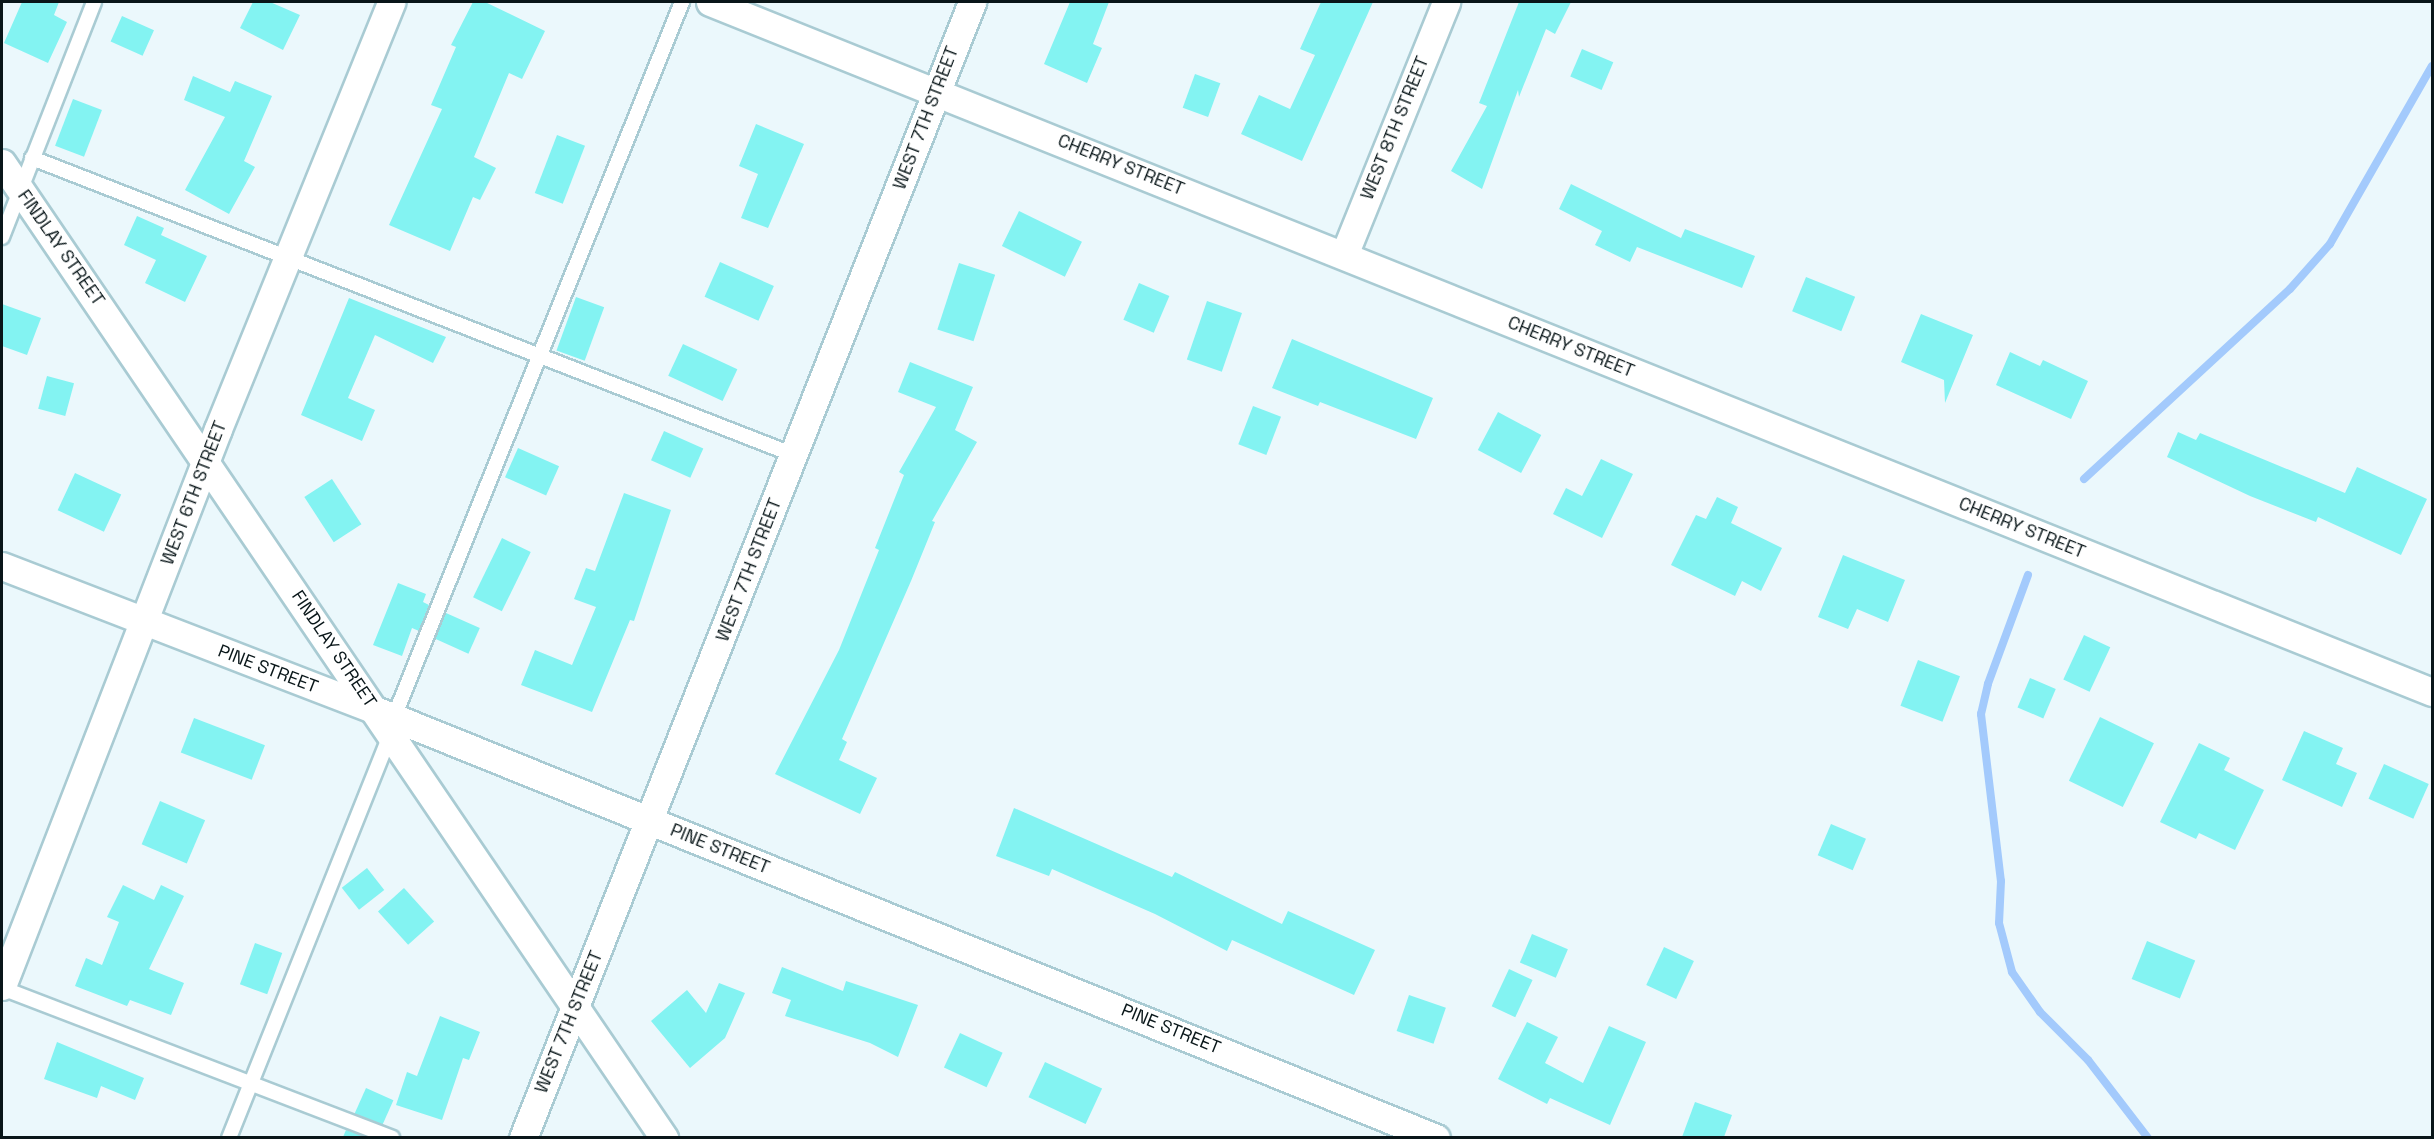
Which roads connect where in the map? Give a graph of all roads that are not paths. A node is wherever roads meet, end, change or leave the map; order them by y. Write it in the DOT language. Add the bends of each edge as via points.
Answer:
graph roads {
  1 [pos="94,2"];
  2 [pos="391,2"];
  3 [pos="682,2"];
  4 [pos="710,2"];
  5 [pos="972,2"];
  6 [pos="1446,2"];
  7 [pos="936,92"];
  8 [pos="32,158"];
  9 [pos="2,163"];
  10 [pos="20,189"];
  11 [pos="2,237"];
  12 [pos="1344,255"];
  13 [pos="289,260"];
  14 [pos="539,357"];
  15 [pos="794,455"];
  16 [pos="208,462"];
  17 [pos="2,566"];
  18 [pos="144,622"];
  19 [pos="2433,692"];
  20 [pos="387,720"];
  21 [pos="650,822"];
  22 [pos="2,987"];
  23 [pos="576,1005"];
  24 [pos="251,1083"];
  25 [pos="229,1137"];
  26 [pos="392,1137"];
  27 [pos="523,1137"];
  28 [pos="664,1137"];
  29 [pos="1436,1137"];
  1 -- 8 [label="lane"];
  2 -- 13 [label="street, WEST 6TH STREET"];
  3 -- 14 [label="lane"];
  4 -- 7 [label="street, CHERRY STREET"];
  5 -- 7 [label="street, WEST 7TH STREET"];
  6 -- 12 [label="street, WEST 8TH STREET"];
  7 -- 12 [label="street, CHERRY STREET"];
  7 -- 15 [label="street, WEST 7TH STREET"];
  8 -- 10 [label="lane"];
  8 -- 13 [label="lane"];
  9 -- 10 [label="street, FINDLAY STREET"];
  10 -- 11 [label="lane"];
  10 -- 16 [label="street, FINDLAY STREET"];
  12 -- 19 [label="street, CHERRY STREET"];
  13 -- 14 [label="lane"];
  13 -- 16 [label="street, WEST 6TH STREET"];
  14 -- 15 [label="lane"];
  14 -- 20 [label="lane"];
  15 -- 21 [label="street, WEST 7TH STREET"];
  16 -- 18 [label="street, WEST 6TH STREET"];
  16 -- 20 [label="street, FINDLAY STREET"];
  17 -- 18 [label="street, PINE STREET"];
  18 -- 20 [label="street, PINE STREET"];
  18 -- 22 [label="street, WEST 6TH STREET"];
  20 -- 21 [label="street, PINE STREET"];
  20 -- 23 [label="street, FINDLAY STREET"];
  20 -- 24 [label="lane"];
  21 -- 23 [label="street, WEST 7TH STREET"];
  21 -- 29 [label="street, PINE STREET"];
  22 -- 24 [label="lane"];
  23 -- 27 [label="street, WEST 7TH STREET"];
  23 -- 28 [label="street, FINDLAY STREET"];
  24 -- 25 [label="lane"];
  24 -- 26 [label="lane"];
}
